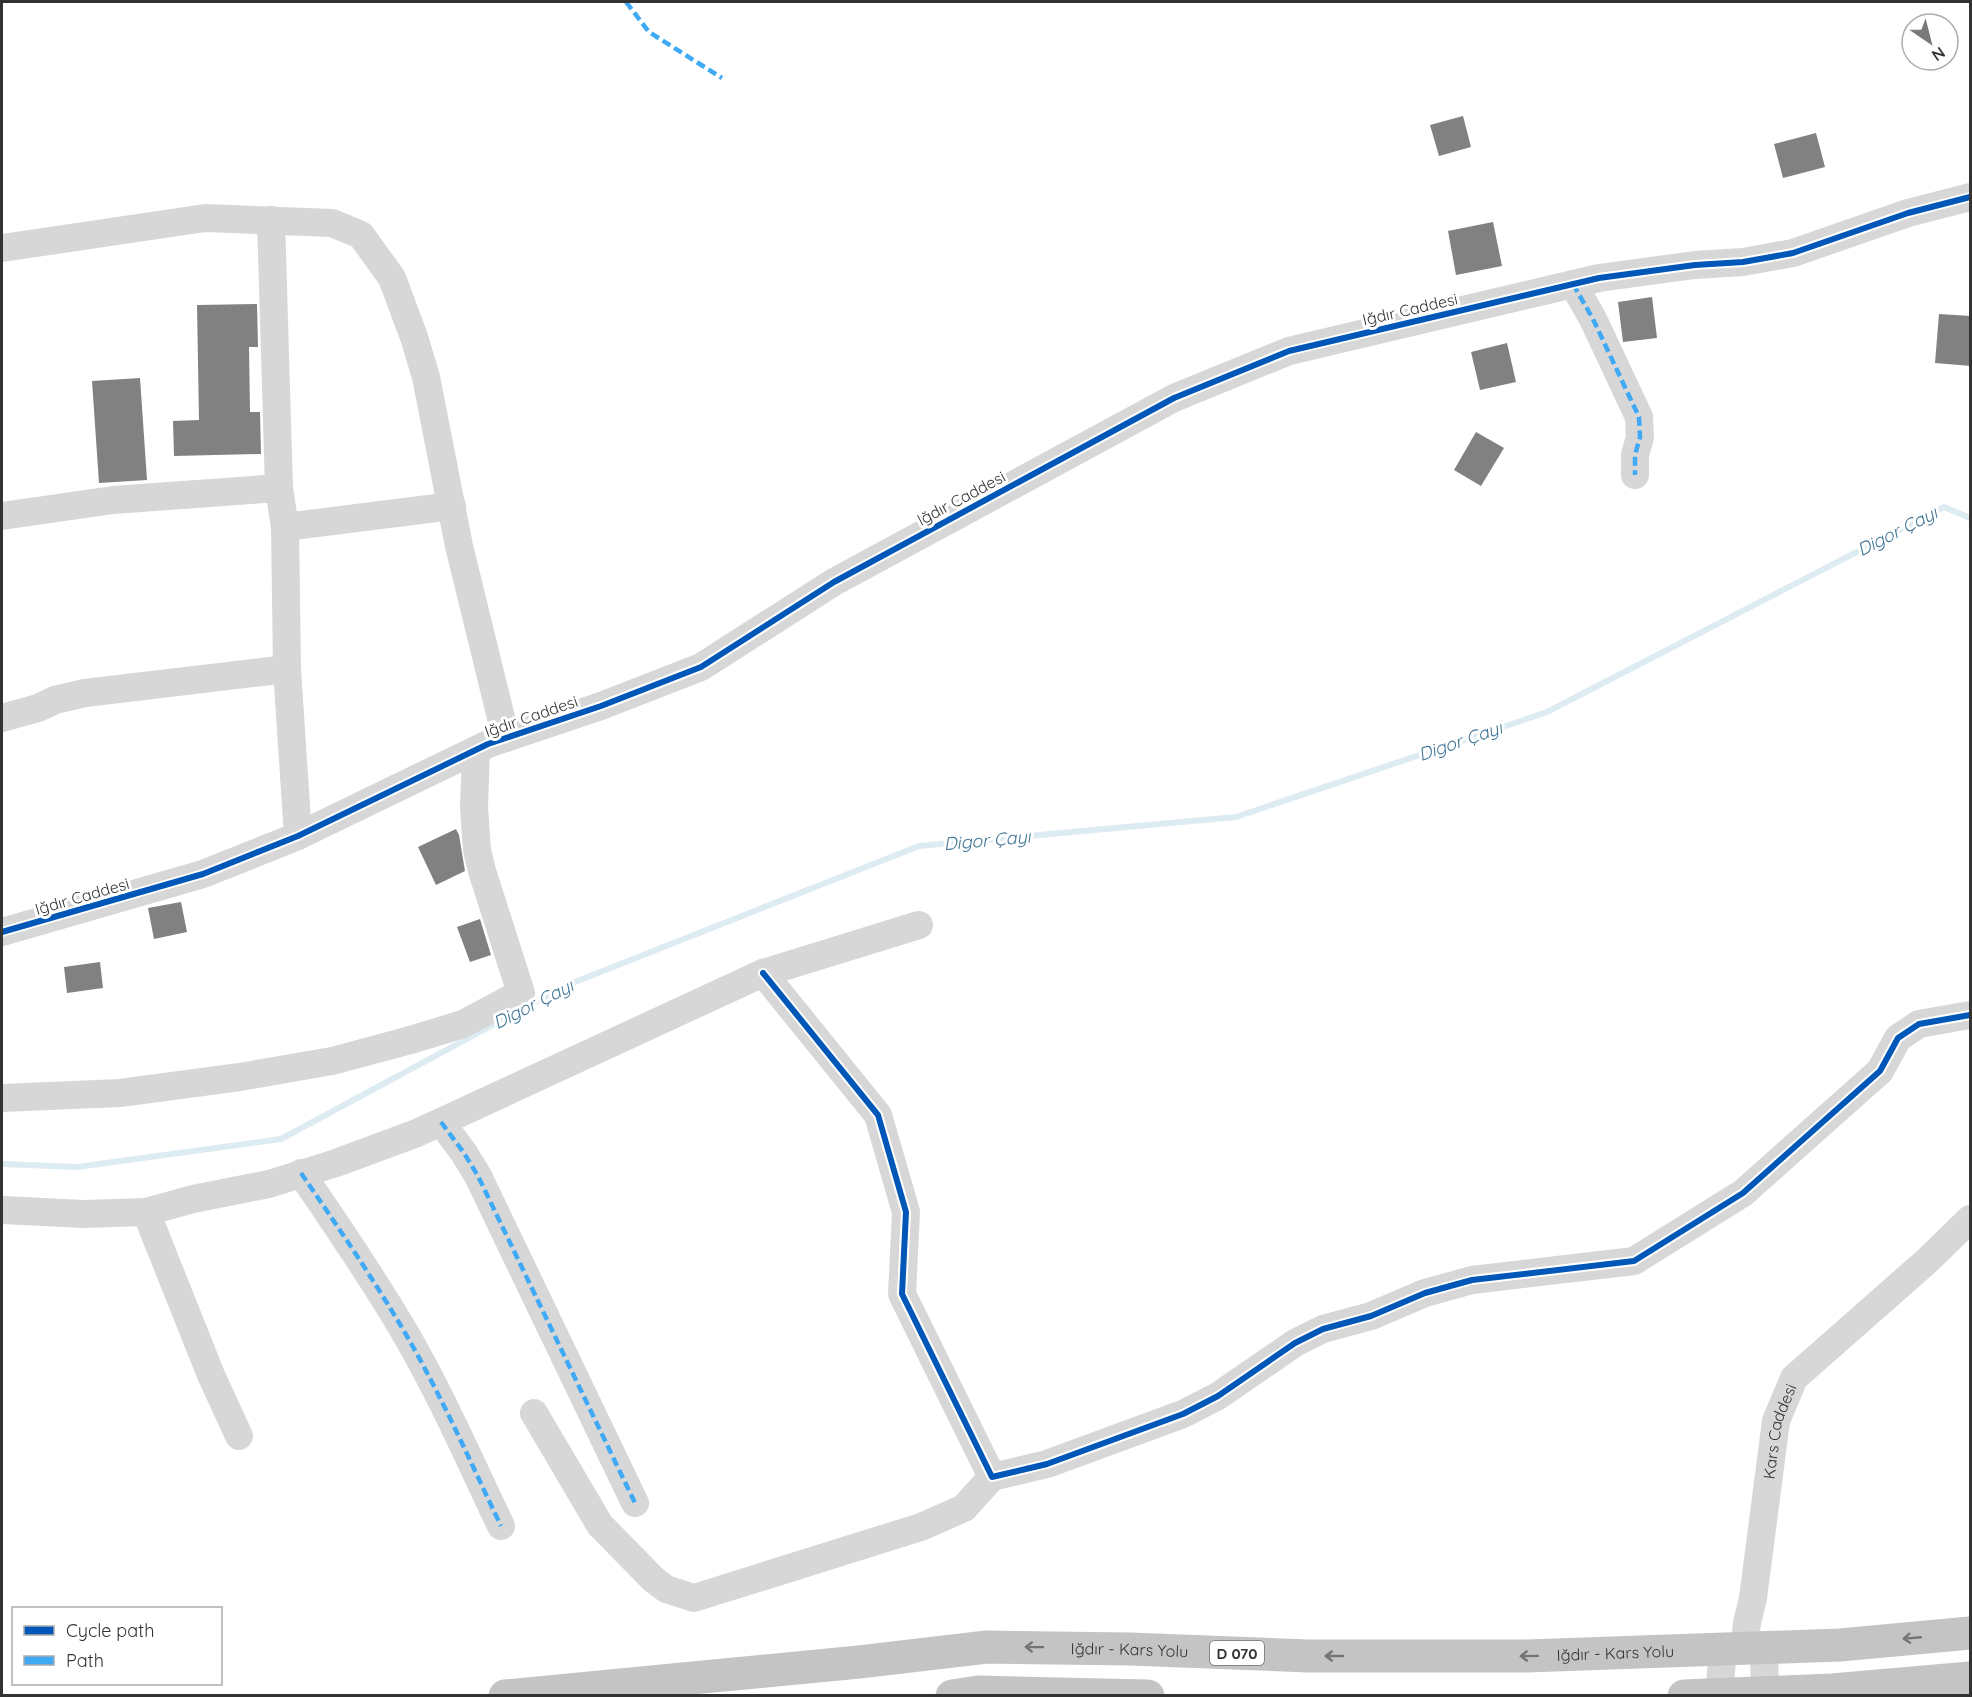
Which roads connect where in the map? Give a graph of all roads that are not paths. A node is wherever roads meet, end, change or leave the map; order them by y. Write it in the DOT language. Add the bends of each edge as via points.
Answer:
graph roads {
  1 [pos="1971,197"];
  2 [pos="271,220"];
  3 [pos="2,248"];
  4 [pos="1573,284"];
  5 [pos="1635,475"];
  6 [pos="279,488"];
  7 [pos="452,506"];
  8 [pos="2,516"];
  9 [pos="285,527"];
  10 [pos="287,669"];
  11 [pos="2,718"];
  12 [pos="506,738"];
  13 [pos="476,750"];
  14 [pos="298,836"];
  15 [pos="919,925"];
  16 [pos="2,932"];
  17 [pos="763,973"];
  18 [pos="1971,1015"];
  19 [pos="2,1098"];
  20 [pos="441,1122"];
  21 [pos="301,1173"];
  22 [pos="2,1210"];
  23 [pos="146,1212"];
  24 [pos="1971,1219"];
  25 [pos="534,1413"];
  26 [pos="239,1436"];
  27 [pos="992,1477"];
  28 [pos="635,1503"];
  29 [pos="501,1526"];
  30 [pos="1971,1633"];
  31 [pos="1744,1648"];
  32 [pos="1971,1678"];
  33 [pos="1765,1694"];
  34 [pos="505,1695"];
  35 [pos="952,1695"];
  36 [pos="1149,1695"];
  37 [pos="1684,1695"];
  38 [pos="1719,1695"];
  1 -- 4 [label="street, Iğdır Caddesi" via="1908,213 1792,253"];
  2 -- 3 [label="street" via="205,218"];
  2 -- 6 [label="street"];
  2 -- 7 [label="street" via="332,223 362,235 392,278 426,377"];
  4 -- 5 [label="street" via="1639,417"];
  4 -- 12 [label="street, Iğdır Caddesi" via="1289,351 1173,398 834,582 701,667"];
  6 -- 8 [label="street" via="113,500"];
  6 -- 9 [label="street"];
  7 -- 9 [label="street"];
  7 -- 12 [label="street"];
  9 -- 10 [label="street"];
  10 -- 11 [label="street" via="85,693"];
  10 -- 14 [label="street"];
  12 -- 13 [label="street, Iğdır Caddesi"];
  13 -- 14 [label="street, Iğdır Caddesi"];
  13 -- 19 [label="street" via="477,850 522,993 463,1024 332,1061 120,1093"];
  14 -- 16 [label="street, Iğdır Caddesi" via="203,874"];
  15 -- 17 [label="street"];
  17 -- 20 [label="street"];
  17 -- 27 [label="street" via="878,1115 906,1212 902,1294"];
  18 -- 27 [label="street" via="1919,1024 1898,1038 1880,1071 1743,1193 1634,1261 1472,1280 1425,1293 1295,1342 1218,1396 1183,1414 1047,1464"];
  20 -- 21 [label="street"];
  20 -- 28 [label="street" via="478,1176"];
  21 -- 23 [label="street"];
  21 -- 29 [label="street" via="402,1328"];
  22 -- 23 [label="street"];
  23 -- 26 [label="street"];
  24 -- 31 [label="street, Kars Caddesi" via="1794,1378 1776,1421"];
  25 -- 27 [label="street" via="600,1525 666,1589 694,1598 921,1527 964,1508"];
  30 -- 31 [label="highway, Iğdır - Kars Yolu / D 070, one-way" via="1840,1645"];
  31 -- 33 [label="street"];
  31 -- 34 [label="highway, Iğdır - Kars Yolu / D 070, one-way" via="1527,1656 1308,1656 987,1647"];
  31 -- 38 [label="street"];
  32 -- 33 [label="highway"];
  33 -- 38 [label="highway"];
  35 -- 36 [label="highway"];
  37 -- 38 [label="highway"];
}
